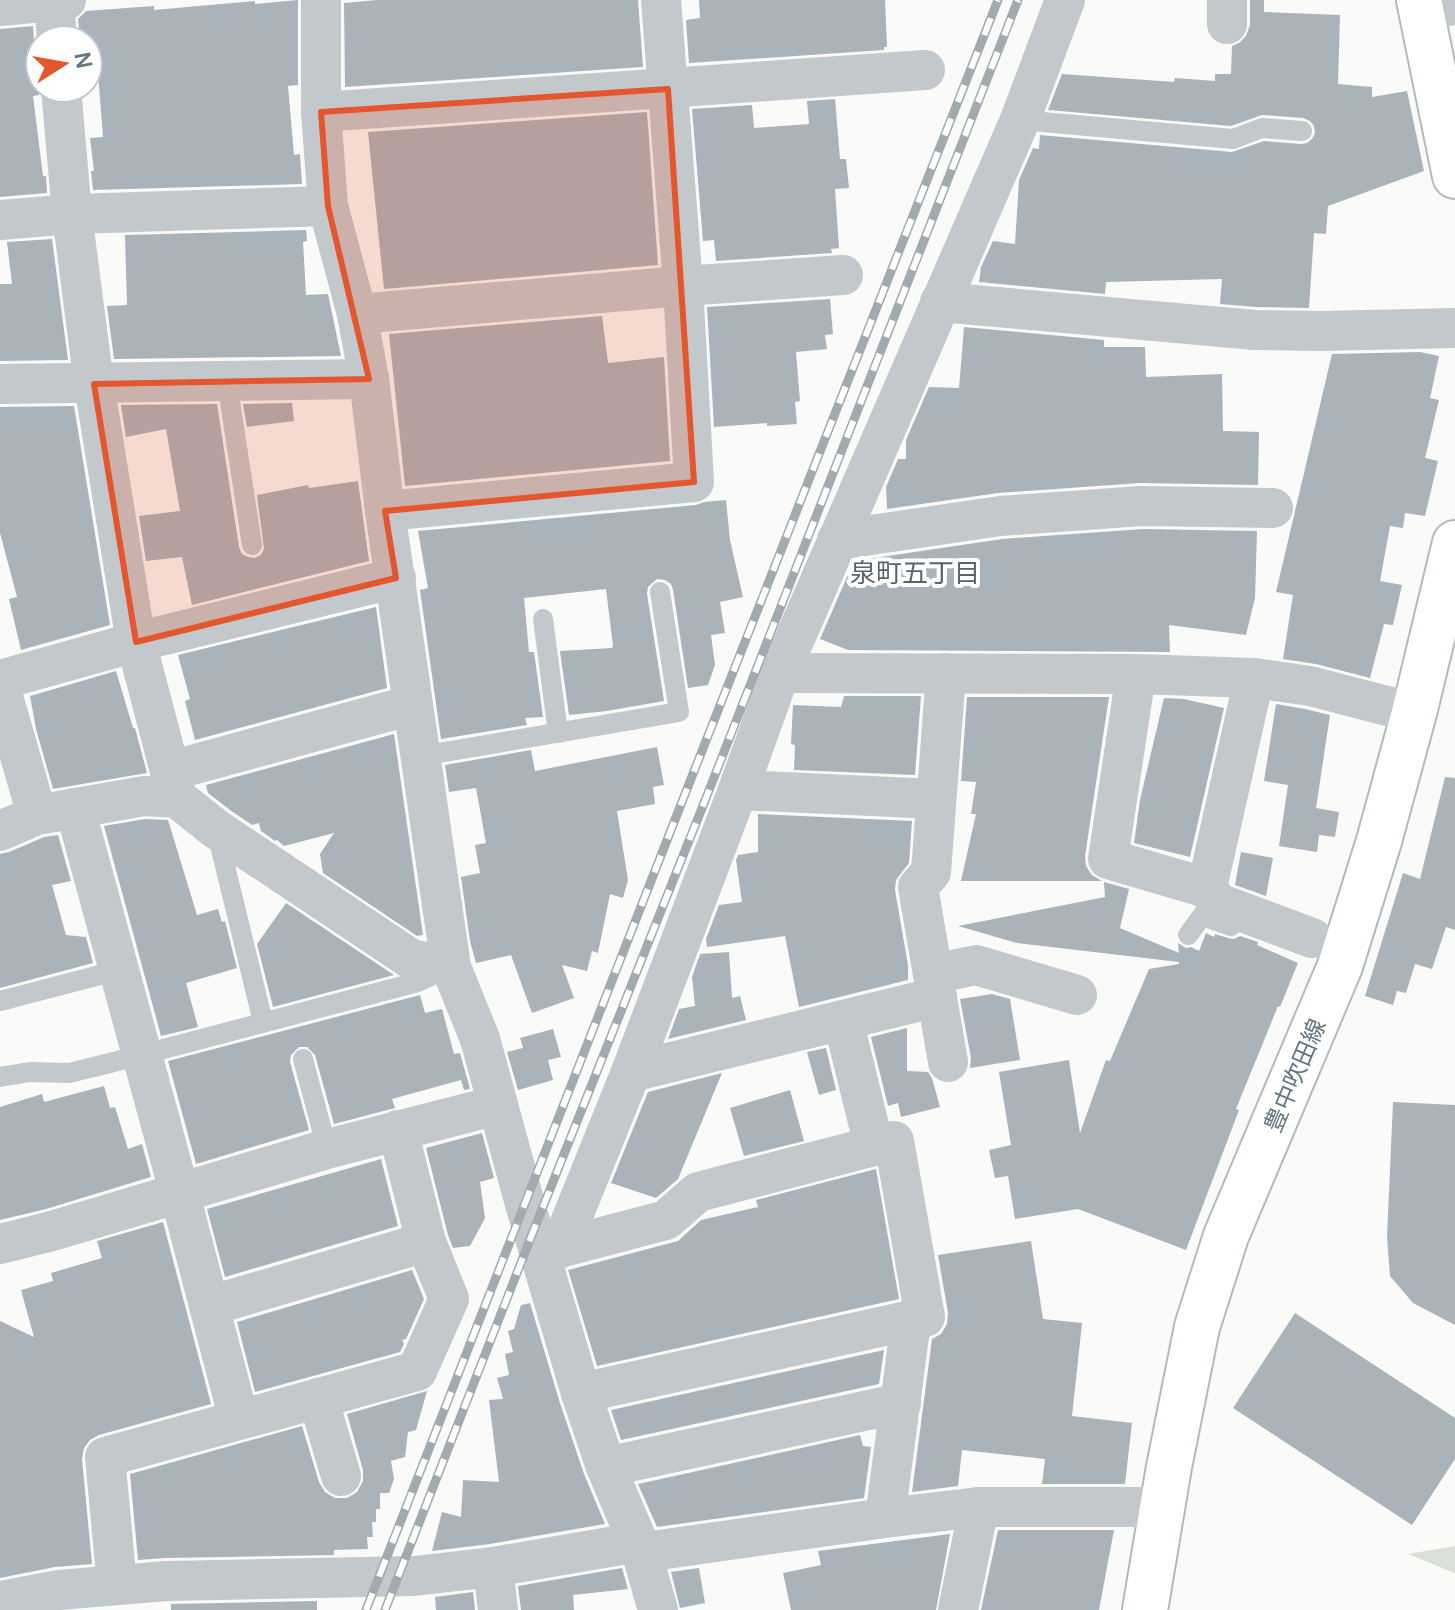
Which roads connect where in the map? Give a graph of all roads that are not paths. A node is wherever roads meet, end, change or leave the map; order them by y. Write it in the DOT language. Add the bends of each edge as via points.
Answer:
graph roads {
  1 [pos="54,0"];
  2 [pos="66,0"];
  3 [pos="321,0"];
  4 [pos="661,0"];
  5 [pos="1065,0"];
  6 [pos="1432,5"];
  7 [pos="0,6"];
  8 [pos="56,24"];
  9 [pos="925,70"];
  10 [pos="668,89"];
  11 [pos="62,104"];
  12 [pos="321,112"];
  13 [pos="1020,120"];
  14 [pos="1302,131"];
  15 [pos="1455,176"];
  16 [pos="328,206"];
  17 [pos="72,214"];
  18 [pos="0,220"];
  19 [pos="843,275"];
  20 [pos="683,286"];
  21 [pos="940,302"];
  22 [pos="357,314"];
  23 [pos="1455,328"];
  24 [pos="369,379"];
  25 [pos="227,382"];
  26 [pos="0,384"];
  27 [pos="94,384"];
  28 [pos="1273,508"];
  29 [pos="385,511"];
  30 [pos="837,540"];
  31 [pos="252,545"];
  32 [pos="1450,574"];
  33 [pos="396,578"];
  34 [pos="660,592"];
  35 [pos="543,619"];
  36 [pos="136,642"];
  37 [pos="1455,650"];
  38 [pos="780,673"];
  39 [pos="946,673"];
  40 [pos="1136,674"];
  41 [pos="1254,678"];
  42 [pos="0,683"];
  43 [pos="412,705"];
  44 [pos="1414,713"];
  45 [pos="558,733"];
  46 [pos="421,756"];
  47 [pos="173,784"];
  48 [pos="738,790"];
  49 [pos="936,799"];
  50 [pos="56,811"];
  51 [pos="216,829"];
  52 [pos="0,831"];
  53 [pos="1207,888"];
  54 [pos="1188,935"];
  55 [pos="1326,952"];
  56 [pos="451,967"];
  57 [pos="119,970"];
  58 [pos="935,986"];
  59 [pos="1077,995"];
  60 [pos="0,1001"];
  61 [pos="843,1020"];
  62 [pos="263,1022"];
  63 [pos="142,1054"];
  64 [pos="303,1059"];
  65 [pos="948,1062"];
  66 [pos="631,1072"];
  67 [pos="0,1077"];
  68 [pos="498,1105"];
  69 [pos="398,1130"];
  70 [pos="874,1146"];
  71 [pos="327,1149"];
  72 [pos="179,1191"];
  73 [pos="426,1242"];
  74 [pos="0,1244"];
  75 [pos="551,1253"];
  76 [pos="209,1306"];
  77 [pos="911,1321"];
  78 [pos="581,1393"];
  79 [pos="318,1398"];
  80 [pos="901,1403"];
  81 [pos="239,1420"];
  82 [pos="606,1467"];
  83 [pos="341,1476"];
  84 [pos="979,1507"];
  85 [pos="1162,1507"];
  86 [pos="885,1518"];
  87 [pos="640,1547"];
  88 [pos="493,1567"];
  89 [pos="117,1585"];
  90 [pos="334,1594"];
  91 [pos="60,1600"];
  92 [pos="0,1601"];
  93 [pos="498,1610"];
  94 [pos="658,1610"];
  95 [pos="958,1610"];
  96 [pos="1145,1610"];
  1 -- 2 [label="street"];
  1 -- 7 [label="street"];
  1 -- 8 [label="street"];
  3 -- 12 [label="street"];
  4 -- 10 [label="street"];
  5 -- 13 [label="street"];
  6 -- 15 [label="main road"];
  9 -- 10 [label="street"];
  10 -- 12 [label="street"];
  10 -- 20 [label="street"];
  11 -- 17 [label="street"];
  12 -- 16 [label="street"];
  13 -- 14 [label="lane" via="1233,139 1262,128"];
  13 -- 21 [label="street"];
  16 -- 17 [label="street"];
  16 -- 22 [label="street"];
  17 -- 18 [label="street"];
  17 -- 27 [label="street"];
  19 -- 20 [label="street"];
  20 -- 22 [label="street"];
  20 -- 29 [label="street" via="694,482"];
  21 -- 23 [label="street" via="1255,330"];
  21 -- 30 [label="street"];
  22 -- 24 [label="street"];
  24 -- 25 [label="street"];
  24 -- 29 [label="street"];
  25 -- 27 [label="street"];
  25 -- 31 [label="lane"];
  26 -- 27 [label="street"];
  27 -- 36 [label="street"];
  28 -- 30 [label="street" via="1142,506 1015,515"];
  29 -- 33 [label="street"];
  30 -- 38 [label="street"];
  32 -- 37 [label="street"];
  32 -- 44 [label="main road, 豊中吹田線"];
  33 -- 36 [label="street"];
  33 -- 43 [label="street"];
  34 -- 45 [label="lane" via="679,712"];
  35 -- 45 [label="lane"];
  36 -- 42 [label="street"];
  36 -- 47 [label="street"];
  38 -- 39 [label="street"];
  38 -- 48 [label="street"];
  39 -- 40 [label="street"];
  39 -- 49 [label="street"];
  40 -- 41 [label="street"];
  40 -- 53 [label="street" via="1108,859"];
  41 -- 44 [label="street" via="1310,686"];
  41 -- 53 [label="street"];
  42 -- 50 [label="street"];
  43 -- 46 [label="street"];
  43 -- 47 [label="street"];
  44 -- 55 [label="main road, 豊中吹田線" via="1379,841"];
  45 -- 46 [label="lane"];
  46 -- 56 [label="street"];
  47 -- 50 [label="street" via="144,796"];
  47 -- 51 [label="street"];
  48 -- 49 [label="street"];
  48 -- 66 [label="street"];
  49 -- 58 [label="street" via="931,872 918,887"];
  50 -- 52 [label="street"];
  50 -- 57 [label="street"];
  51 -- 56 [label="street" via="411,959"];
  51 -- 62 [label="lane"];
  53 -- 55 [label="street" via="1218,903"];
  54 -- 55 [label="lane" via="1202,916"];
  55 -- 85 [label="main road, 豊中吹田線" via="1197,1327"];
  56 -- 62 [label="lane" via="418,982"];
  56 -- 68 [label="street" via="480,1039"];
  57 -- 60 [label="lane"];
  57 -- 63 [label="street"];
  58 -- 59 [label="street" via="976,965"];
  58 -- 61 [label="street"];
  58 -- 65 [label="street"];
  61 -- 66 [label="street"];
  61 -- 70 [label="street"];
  62 -- 63 [label="lane"];
  63 -- 67 [label="lane" via="69,1073"];
  63 -- 72 [label="street"];
  64 -- 71 [label="lane"];
  66 -- 75 [label="street"];
  68 -- 69 [label="street"];
  68 -- 75 [label="street" via="525,1204"];
  69 -- 71 [label="street"];
  69 -- 73 [label="street"];
  70 -- 75 [label="street" via="698,1192 666,1220"];
  70 -- 77 [label="street" via="894,1141 925,1317"];
  71 -- 72 [label="street"];
  72 -- 74 [label="street"];
  72 -- 76 [label="street"];
  73 -- 76 [label="street"];
  73 -- 79 [label="street" via="449,1299 417,1371"];
  75 -- 78 [label="street"];
  76 -- 81 [label="street"];
  77 -- 78 [label="street"];
  77 -- 80 [label="street"];
  78 -- 82 [label="street"];
  79 -- 81 [label="street"];
  79 -- 83 [label="street"];
  80 -- 82 [label="street"];
  80 -- 86 [label="street"];
  81 -- 89 [label="street" via="105,1457"];
  82 -- 87 [label="street"];
  84 -- 85 [label="street"];
  84 -- 86 [label="street"];
  84 -- 95 [label="street"];
  85 -- 96 [label="main road, 豊中吹田線"];
  86 -- 87 [label="street" via="652,1551"];
  87 -- 88 [label="street" via="627,1544"];
  87 -- 94 [label="street"];
  88 -- 90 [label="street" via="414,1576"];
  88 -- 93 [label="street"];
  89 -- 90 [label="street" via="166,1581"];
  89 -- 91 [label="street"];
  91 -- 92 [label="street"];
}
